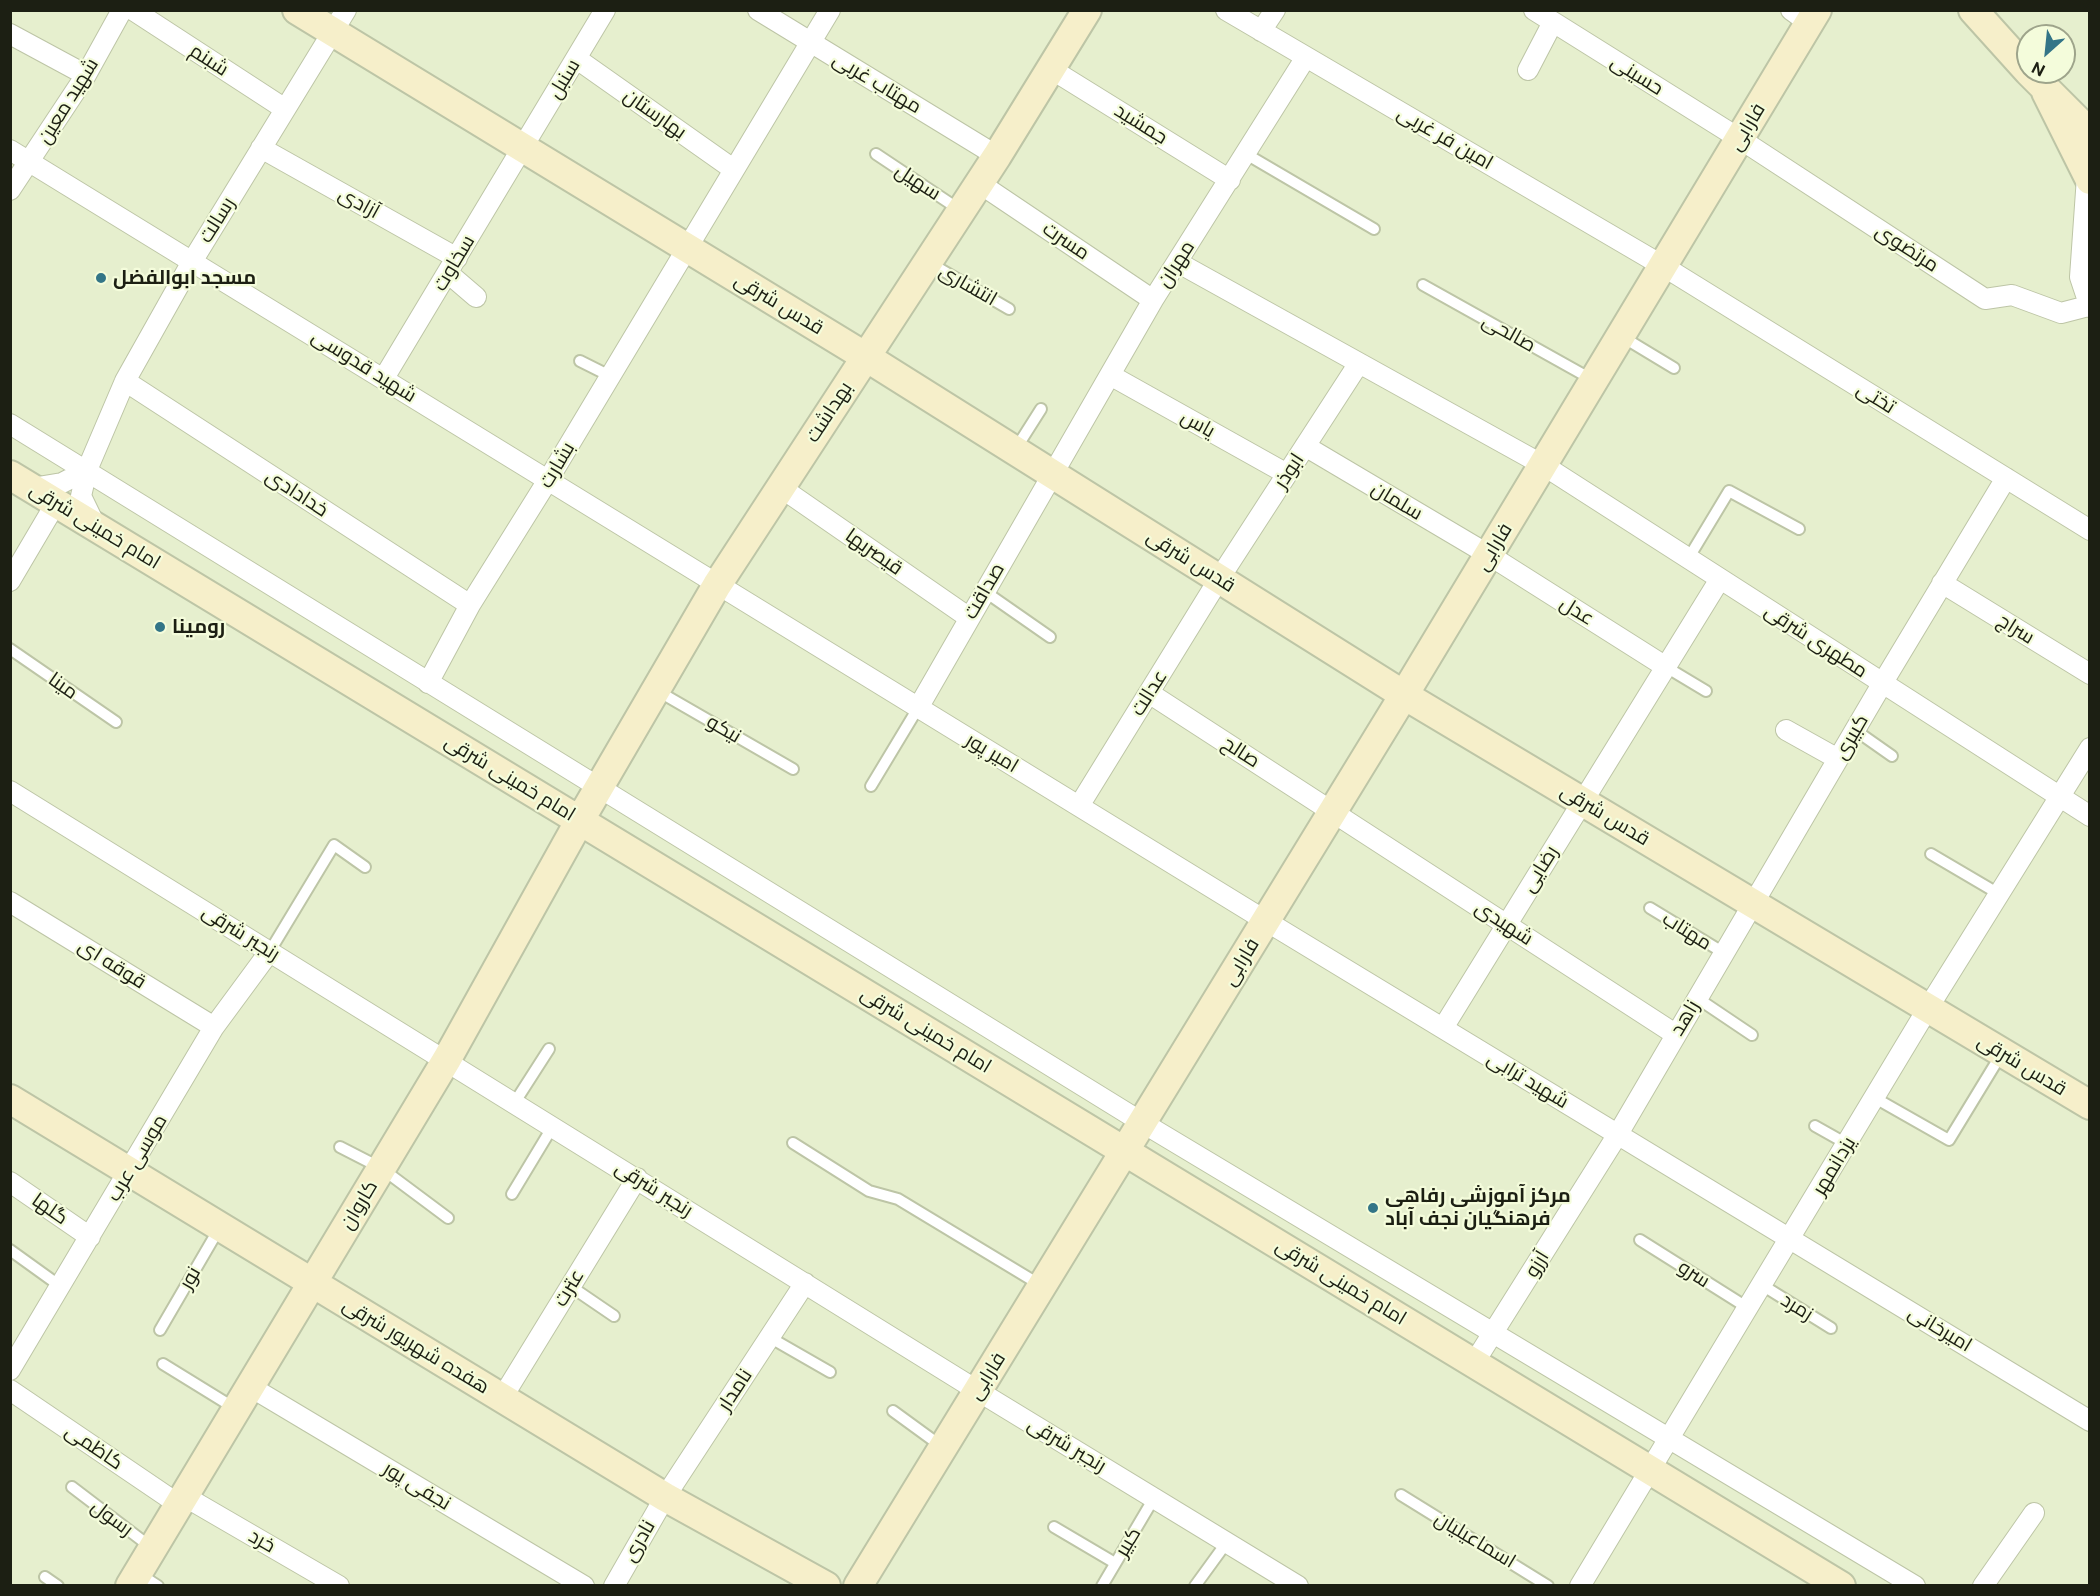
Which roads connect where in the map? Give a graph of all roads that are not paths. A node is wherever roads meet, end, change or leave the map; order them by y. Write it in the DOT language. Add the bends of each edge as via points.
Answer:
graph roads {
  1 [pos="122,10"];
  2 [pos="133,10"];
  3 [pos="297,10"];
  4 [pos="605,10"];
  5 [pos="758,10"];
  6 [pos="830,10"];
  7 [pos="1087,10"];
  8 [pos="1226,10"];
  9 [pos="1275,10"];
  10 [pos="1534,10"];
  11 [pos="1973,10"];
  12 [pos="1806,15"];
  13 [pos="339,21"];
  14 [pos="1553,22"];
  15 [pos="1261,31"];
  16 [pos="10,34"];
  17 [pos="810,42"];
  18 [pos="1306,57"];
  19 [pos="2016,58"];
  20 [pos="577,59"];
  21 [pos="1051,69"];
  22 [pos="1528,70"];
  23 [pos="86,75"];
  24 [pos="2037,84"];
  25 [pos="2040,84"];
  26 [pos="285,109"];
  27 [pos="2090,133"];
  28 [pos="1740,138"];
  29 [pos="261,148"];
  30 [pos="524,148"];
  31 [pos="10,150"];
  32 [pos="876,154"];
  33 [pos="1246,154"];
  34 [pos="997,156"];
  35 [pos="29,162"];
  36 [pos="733,169"];
  37 [pos="2088,179"];
  38 [pos="1230,180"];
  39 [pos="980,183"];
  40 [pos="10,190"];
  41 [pos="961,211"];
  42 [pos="1374,229"];
  43 [pos="686,247"];
  44 [pos="193,260"];
  45 [pos="927,262"];
  46 [pos="1177,262"];
  47 [pos="453,265"];
  48 [pos="1663,266"];
  49 [pos="1423,285"];
  50 [pos="476,297"];
  51 [pos="1153,300"];
  52 [pos="2089,307"];
  53 [pos="1009,309"];
  54 [pos="1621,336"];
  55 [pos="866,357"];
  56 [pos="580,361"];
  57 [pos="1359,363"];
  58 [pos="1674,368"];
  59 [pos="1110,375"];
  60 [pos="610,376"];
  61 [pos="384,378"];
  62 [pos="1594,380"];
  63 [pos="125,381"];
  64 [pos="1041,409"];
  65 [pos="10,424"];
  66 [pos="1305,446"];
  67 [pos="1015,450"];
  68 [pos="1543,465"];
  69 [pos="87,470"];
  70 [pos="1053,474"];
  71 [pos="1287,474"];
  72 [pos="2006,478"];
  73 [pos="548,480"];
  74 [pos="21,481"];
  75 [pos="780,487"];
  76 [pos="56,503"];
  77 [pos="96,527"];
  78 [pos="1799,529"];
  79 [pos="2090,530"];
  80 [pos="1489,555"];
  81 [pos="1688,559"];
  82 [pos="1219,579"];
  83 [pos="1720,579"];
  84 [pos="10,581"];
  85 [pos="1942,583"];
  86 [pos="717,585"];
  87 [pos="984,591"];
  88 [pos="470,605"];
  89 [pos="968,618"];
  90 [pos="1050,637"];
  91 [pos="10,649"];
  92 [pos="1666,667"];
  93 [pos="2090,674"];
  94 [pos="428,683"];
  95 [pos="1882,684"];
  96 [pos="656,690"];
  97 [pos="1706,691"];
  98 [pos="1149,693"];
  99 [pos="1404,695"];
  100 [pos="918,708"];
  101 [pos="116,722"];
  102 [pos="1786,730"];
  103 [pos="1855,730"];
  104 [pos="2090,748"];
  105 [pos="1892,756"];
  106 [pos="1838,759"];
  107 [pos="793,769"];
  108 [pos="871,786"];
  109 [pos="598,789"];
  110 [pos="10,791"];
  111 [pos="2059,798"];
  112 [pos="1582,802"];
  113 [pos="1079,806"];
  114 [pos="1334,811"];
  115 [pos="2090,816"];
  116 [pos="580,820"];
  117 [pos="1931,854"];
  118 [pos="365,867"];
  119 [pos="1999,894"];
  120 [pos="10,902"];
  121 [pos="1754,904"];
  122 [pos="1650,908"];
  123 [pos="1266,921"];
  124 [pos="1506,924"];
  125 [pos="270,951"];
  126 [pos="1724,953"];
  127 [pos="1697,998"];
  128 [pos="1928,1008"];
  129 [pos="214,1027"];
  130 [pos="1443,1028"];
  131 [pos="1675,1034"];
  132 [pos="1752,1035"];
  133 [pos="549,1049"];
  134 [pos="2002,1053"];
  135 [pos="447,1059"];
  136 [pos="1875,1098"];
  137 [pos="10,1099"];
  138 [pos="515,1102"];
  139 [pos="2090,1105"];
  140 [pos="1143,1123"];
  141 [pos="553,1126"];
  142 [pos="1815,1126"];
  143 [pos="1618,1134"];
  144 [pos="793,1143"];
  145 [pos="1847,1144"];
  146 [pos="340,1147"];
  147 [pos="1125,1151"];
  148 [pos="381,1168"];
  149 [pos="129,1171"];
  150 [pos="637,1178"];
  151 [pos="10,1182"];
  152 [pos="512,1194"];
  153 [pos="448,1218"];
  154 [pos="220,1227"];
  155 [pos="90,1237"];
  156 [pos="1791,1238"];
  157 [pos="1640,1240"];
  158 [pos="10,1250"];
  159 [pos="312,1282"];
  160 [pos="805,1283"];
  161 [pos="1762,1285"];
  162 [pos="570,1286"];
  163 [pos="1042,1286"];
  164 [pos="60,1287"];
  165 [pos="1748,1308"];
  166 [pos="614,1316"];
  167 [pos="1831,1328"];
  168 [pos="160,1330"];
  169 [pos="1492,1335"];
  170 [pos="769,1337"];
  171 [pos="1474,1363"];
  172 [pos="163,1364"];
  173 [pos="10,1370"];
  174 [pos="830,1372"];
  175 [pos="10,1390"];
  176 [pos="978,1391"];
  177 [pos="243,1397"];
  178 [pos="502,1398"];
  179 [pos="893,1411"];
  180 [pos="2090,1421"];
  181 [pos="1668,1440"];
  182 [pos="943,1448"];
  183 [pos="1650,1470"];
  184 [pos="72,1487"];
  185 [pos="1401,1495"];
  186 [pos="665,1497"];
  187 [pos="1154,1498"];
  188 [pos="181,1500"];
  189 [pos="2034,1513"];
  190 [pos="1054,1527"];
  191 [pos="1227,1542"];
  192 [pos="152,1548"];
  193 [pos="1115,1563"];
  194 [pos="45,1577"];
  195 [pos="142,1581"];
  196 [pos="1292,1584"];
  197 [pos="58,1586"];
  198 [pos="339,1586"];
  199 [pos="584,1586"];
  200 [pos="614,1586"];
  201 [pos="826,1586"];
  202 [pos="858,1586"];
  203 [pos="1102,1586"];
  204 [pos="1195,1586"];
  205 [pos="1548,1586"];
  206 [pos="1580,1586"];
  207 [pos="1841,1586"];
  208 [pos="1915,1586"];
  209 [pos="1983,1586"];
  1 -- 23 [label="street, شهید معین"];
  2 -- 26 [label="street, شبنم"];
  3 -- 13 [label="street, قدس شرقی"];
  4 -- 20 [label="street, سنبل"];
  5 -- 17 [label="street, مهتاب غربی"];
  6 -- 17 [label="street"];
  7 -- 21 [label="street, بهداشت"];
  8 -- 15 [label="street, امین فر غربی"];
  9 -- 15 [label="street"];
  10 -- 14 [label="street, حسینی"];
  11 -- 19 [label="street"];
  12 -- 28 [label="street, فارابی"];
  13 -- 26 [label="street, رسالت"];
  13 -- 30 [label="street, قدس شرقی"];
  14 -- 22 [label="street"];
  14 -- 28 [label="street, حسینی"];
  15 -- 18 [label="street, امین فر غربی"];
  16 -- 23 [label="street"];
  17 -- 34 [label="street, مهتاب غربی"];
  17 -- 36 [label="street"];
  18 -- 33 [label="street, مهران"];
  18 -- 48 [label="street, امین فر غربی"];
  20 -- 30 [label="street, سنبل"];
  20 -- 36 [label="street, بهارستان"];
  21 -- 34 [label="street, بهداشت"];
  21 -- 38 [label="street, جمشید"];
  23 -- 35 [label="street, شهید معین"];
  24 -- 37 [label="street"];
  25 -- 27 [label="street"];
  26 -- 29 [label="street, رسالت"];
  28 -- 48 [label="street, فارابی"];
  28 -- 52 [label="street, مرتضوی" via="1985,299 2012,295 2061,313"];
  29 -- 44 [label="street, رسالت"];
  29 -- 47 [label="street, آزادی"];
  30 -- 43 [label="street, قدس شرقی"];
  30 -- 47 [label="street, سخاوت"];
  31 -- 35 [label="street, شهید قدوسی"];
  32 -- 41 [label="lane, سهیل"];
  33 -- 38 [label="street, مهران"];
  33 -- 42 [label="lane"];
  34 -- 39 [label="street, بهداشت"];
  35 -- 40 [label="street, شهید معین"];
  35 -- 44 [label="street, شهید قدوسی"];
  36 -- 43 [label="street"];
  37 -- 52 [label="street" via="2080,277"];
  38 -- 46 [label="street, مهران"];
  39 -- 41 [label="street, بهداشت"];
  39 -- 51 [label="street, مسرت"];
  41 -- 45 [label="street, بهداشت"];
  43 -- 55 [label="street, قدس شرقی"];
  43 -- 60 [label="street, بشارت"];
  44 -- 61 [label="street, شهید قدوسی"];
  44 -- 63 [label="street, رسالت"];
  45 -- 53 [label="lane, انتشاری"];
  45 -- 55 [label="street, بهداشت"];
  46 -- 51 [label="street, مهران"];
  46 -- 57 [label="street"];
  47 -- 50 [label="street, آزادی"];
  47 -- 61 [label="street, سخاوت"];
  48 -- 54 [label="street, فارابی"];
  48 -- 72 [label="street, تختی"];
  49 -- 62 [label="lane, صالحی"];
  51 -- 59 [label="street, مهران"];
  54 -- 58 [label="lane"];
  54 -- 62 [label="street, فارابی"];
  55 -- 67 [label="street, قدس شرقی"];
  55 -- 75 [label="street, بهداشت"];
  56 -- 60 [label="lane"];
  57 -- 66 [label="street, ابوذر"];
  57 -- 68 [label="street"];
  59 -- 70 [label="street, مهران"];
  59 -- 71 [label="street, یاس"];
  60 -- 73 [label="street, بشارت"];
  61 -- 73 [label="street, شهید قدوسی"];
  62 -- 68 [label="street, فارابی"];
  63 -- 69 [label="street, رسالت"];
  63 -- 88 [label="street, خدادادی"];
  64 -- 67 [label="lane"];
  65 -- 69 [label="street"];
  66 -- 71 [label="street, ابوذر"];
  66 -- 80 [label="street, سلمان"];
  67 -- 70 [label="street, قدس شرقی"];
  68 -- 80 [label="street, فارابی"];
  68 -- 81 [label="street, مطهری شرقی"];
  69 -- 74 [label="street" via="62,483"];
  69 -- 77 [label="street, رسالت" via="81,496"];
  69 -- 94 [label="street"];
  70 -- 82 [label="street, قدس شرقی"];
  70 -- 87 [label="street, صداقت"];
  71 -- 82 [label="street, ابوذر"];
  72 -- 79 [label="street, تختی"];
  72 -- 85 [label="street, کبیری"];
  73 -- 86 [label="street, شهید قدوسی"];
  73 -- 88 [label="street, بشارت"];
  74 -- 76 [label="street, امام خمینی شرقی"];
  75 -- 86 [label="street, بهداشت"];
  75 -- 89 [label="street, قیصریها"];
  76 -- 77 [label="street, امام خمینی شرقی"];
  76 -- 84 [label="street"];
  77 -- 116 [label="street, امام خمینی شرقی"];
  78 -- 81 [label="lane" via="1729,491"];
  80 -- 92 [label="street, عدل"];
  80 -- 99 [label="street, فارابی"];
  81 -- 83 [label="street, مطهری شرقی"];
  82 -- 98 [label="street, عدالت"];
  82 -- 99 [label="street, قدس شرقی"];
  83 -- 92 [label="street"];
  83 -- 95 [label="street, مطهری شرقی"];
  85 -- 93 [label="street, سراج"];
  85 -- 95 [label="street, کبیری"];
  86 -- 96 [label="street, بهداشت"];
  86 -- 100 [label="street, امیر پور"];
  87 -- 89 [label="street, صداقت"];
  87 -- 90 [label="lane"];
  88 -- 94 [label="street, بشارت"];
  89 -- 100 [label="street, صداقت"];
  91 -- 101 [label="lane, مینا"];
  92 -- 97 [label="lane"];
  92 -- 112 [label="street"];
  94 -- 109 [label="street"];
  95 -- 103 [label="street, کبیری"];
  95 -- 111 [label="street, مطهری شرقی"];
  96 -- 107 [label="lane, نیکو"];
  96 -- 109 [label="street, بهداشت"];
  98 -- 113 [label="street, عدالت"];
  98 -- 114 [label="street, صالح"];
  99 -- 112 [label="street, قدس شرقی"];
  99 -- 114 [label="street, فارابی"];
  100 -- 108 [label="lane"];
  100 -- 113 [label="street, امیر پور"];
  102 -- 106 [label="street"];
  103 -- 105 [label="lane"];
  103 -- 106 [label="street, کبیری"];
  104 -- 111 [label="street, یزدانمهر"];
  106 -- 121 [label="street, کبیری"];
  109 -- 116 [label="street, بهداشت"];
  109 -- 140 [label="street"];
  110 -- 125 [label="street, رنجبر شرقی"];
  111 -- 115 [label="street, مطهری شرقی"];
  111 -- 119 [label="street, یزدانمهر"];
  112 -- 121 [label="street, قدس شرقی"];
  112 -- 124 [label="street, رضایی"];
  113 -- 123 [label="street, امیر پور"];
  114 -- 123 [label="street, فارابی"];
  114 -- 124 [label="street, شهیدی"];
  116 -- 135 [label="street, کاروان"];
  116 -- 147 [label="street, امام خمینی شرقی"];
  117 -- 119 [label="lane"];
  118 -- 125 [label="lane" via="334,845"];
  119 -- 128 [label="street, یزدانمهر"];
  120 -- 129 [label="street, قوقه ای"];
  121 -- 126 [label="street, زاهد"];
  121 -- 128 [label="street, قدس شرقی"];
  122 -- 126 [label="lane, مهتاب"];
  123 -- 130 [label="street, شهید ترابی"];
  123 -- 140 [label="street, فارابی"];
  124 -- 130 [label="street, رضایی"];
  124 -- 131 [label="street, شهیدی"];
  125 -- 129 [label="street, موسی عرب"];
  125 -- 135 [label="street, رنجبر شرقی"];
  126 -- 127 [label="street, زاهد"];
  127 -- 131 [label="street, زاهد"];
  127 -- 132 [label="lane"];
  128 -- 134 [label="street, قدس شرقی"];
  128 -- 136 [label="street, یزدانمهر"];
  129 -- 149 [label="street, موسی عرب"];
  130 -- 143 [label="street, شهید ترابی"];
  131 -- 143 [label="street, زاهد"];
  133 -- 138 [label="lane"];
  134 -- 136 [label="lane" via="1950,1140"];
  134 -- 139 [label="street, قدس شرقی"];
  135 -- 138 [label="street, رنجبر شرقی"];
  135 -- 148 [label="street, کاروان"];
  136 -- 145 [label="street, یزدانمهر"];
  137 -- 149 [label="street, هفده شهریور شرقی"];
  138 -- 141 [label="street, رنجبر شرقی"];
  140 -- 147 [label="street, فارابی"];
  140 -- 169 [label="street"];
  141 -- 150 [label="street, رنجبر شرقی"];
  141 -- 152 [label="lane"];
  142 -- 145 [label="lane"];
  143 -- 156 [label="street, شهید ترابی"];
  143 -- 169 [label="street, آرزو"];
  144 -- 163 [label="lane" via="869,1191 898,1199"];
  145 -- 156 [label="street, یزدانمهر"];
  146 -- 148 [label="lane"];
  147 -- 163 [label="street, فارابی"];
  147 -- 171 [label="street, امام خمینی شرقی"];
  148 -- 153 [label="lane"];
  148 -- 159 [label="street, کاروان"];
  149 -- 154 [label="street, هفده شهریور شرقی"];
  149 -- 155 [label="street, موسی عرب"];
  150 -- 160 [label="street, رنجبر شرقی"];
  150 -- 162 [label="street, عترت"];
  151 -- 155 [label="street, گلها"];
  154 -- 159 [label="street, هفده شهریور شرقی"];
  154 -- 168 [label="lane, نور"];
  155 -- 164 [label="street, موسی عرب"];
  156 -- 161 [label="street, یزدانمهر"];
  156 -- 180 [label="street, امیرخانی"];
  157 -- 165 [label="lane, سرو"];
  158 -- 164 [label="lane"];
  159 -- 177 [label="street, کاروان"];
  159 -- 178 [label="street, هفده شهریور شرقی"];
  160 -- 170 [label="street, نامدار"];
  160 -- 176 [label="street, رنجبر شرقی"];
  161 -- 165 [label="street, یزدانمهر"];
  161 -- 167 [label="lane, زمرد"];
  162 -- 166 [label="lane"];
  162 -- 178 [label="street, عترت"];
  163 -- 176 [label="street, فارابی"];
  164 -- 173 [label="street, موسی عرب"];
  165 -- 181 [label="street, یزدانمهر"];
  169 -- 171 [label="street, آرزو"];
  169 -- 181 [label="street"];
  170 -- 174 [label="lane"];
  170 -- 186 [label="street, نامدار"];
  171 -- 183 [label="street, امام خمینی شرقی"];
  172 -- 177 [label="lane"];
  175 -- 188 [label="street, کاظمی"];
  176 -- 182 [label="street, فارابی"];
  176 -- 187 [label="street, رنجبر شرقی"];
  177 -- 188 [label="street, کاروان"];
  177 -- 199 [label="street, نجفی پور"];
  178 -- 186 [label="street, هفده شهریور شرقی"];
  179 -- 182 [label="lane"];
  181 -- 183 [label="street, یزدانمهر"];
  181 -- 208 [label="street"];
  182 -- 202 [label="street, فارابی"];
  183 -- 206 [label="street, یزدانمهر"];
  183 -- 207 [label="street, امام خمینی شرقی"];
  184 -- 192 [label="lane, رسول"];
  185 -- 205 [label="lane, اسماعیلیان"];
  186 -- 200 [label="street, نادری"];
  186 -- 201 [label="street, هفده شهریور شرقی"];
  187 -- 191 [label="street, رنجبر شرقی"];
  187 -- 193 [label="lane, کبیر"];
  188 -- 192 [label="street, کاروان"];
  188 -- 198 [label="street, خرد"];
  189 -- 209 [label="street"];
  190 -- 193 [label="lane"];
  191 -- 196 [label="street, رنجبر شرقی"];
  191 -- 204 [label="lane"];
  192 -- 195 [label="street, کاروان"];
  193 -- 203 [label="lane, کبیر"];
  194 -- 197 [label="lane"];
}
